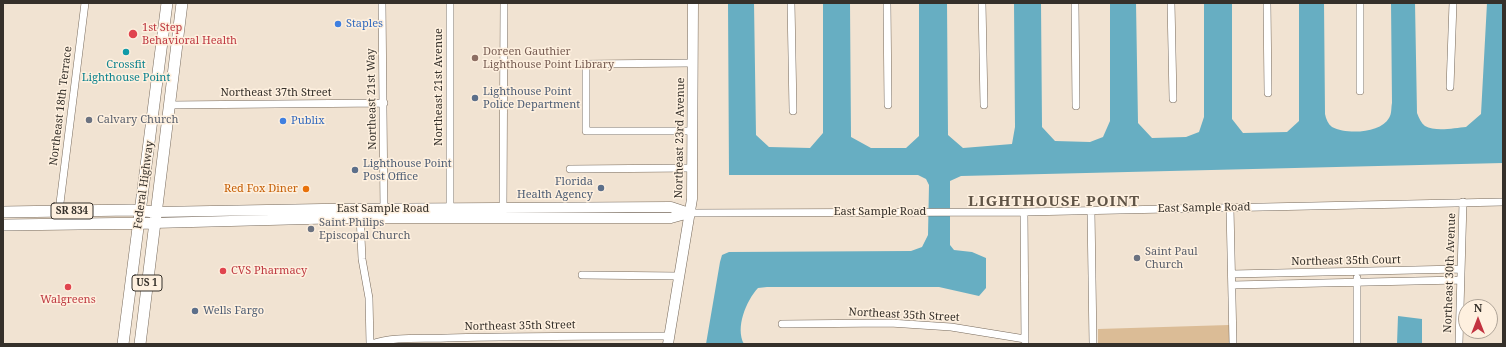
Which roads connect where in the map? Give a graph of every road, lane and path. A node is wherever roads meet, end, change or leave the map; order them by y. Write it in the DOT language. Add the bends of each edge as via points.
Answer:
graph roads {
  1 [pos="85,3"];
  2 [pos="167,3"];
  3 [pos="182,3"];
  4 [pos="382,3"];
  5 [pos="450,3"];
  6 [pos="504,3"];
  7 [pos="692,3"];
  8 [pos="792,3"];
  9 [pos="887,3"];
  10 [pos="982,3"];
  11 [pos="1075,3"];
  12 [pos="1171,3"];
  13 [pos="1267,3"];
  14 [pos="1360,3"];
  15 [pos="1454,3"];
  16 [pos="166,16"];
  17 [pos="177,44"];
  18 [pos="162,48"];
  19 [pos="693,63"];
  20 [pos="174,69"];
  21 [pos="1450,87"];
  22 [pos="1360,91"];
  23 [pos="1268,93"];
  24 [pos="1172,99"];
  25 [pos="384,103"];
  26 [pos="169,105"];
  27 [pos="888,105"];
  28 [pos="984,106"];
  29 [pos="1076,106"];
  30 [pos="793,111"];
  31 [pos="693,131"];
  32 [pos="692,168"];
  33 [pos="570,169"];
  34 [pos="1463,202"];
  35 [pos="1503,202"];
  36 [pos="1230,208"];
  37 [pos="322,209"];
  38 [pos="140,210"];
  39 [pos="59,211"];
  40 [pos="1091,211"];
  41 [pos="3,212"];
  42 [pos="1024,212"];
  43 [pos="384,213"];
  44 [pos="450,213"];
  45 [pos="503,213"];
  46 [pos="689,213"];
  47 [pos="360,214"];
  48 [pos="155,218"];
  49 [pos="315,219"];
  50 [pos="138,223"];
  51 [pos="3,225"];
  52 [pos="1460,269"];
  53 [pos="1356,272"];
  54 [pos="1232,274"];
  55 [pos="582,275"];
  56 [pos="679,276"];
  57 [pos="1460,280"];
  58 [pos="1356,282"];
  59 [pos="1232,285"];
  60 [pos="782,324"];
  61 [pos="668,340"];
  62 [pos="1025,342"];
  63 [pos="123,344"];
  64 [pos="140,344"];
  65 [pos="371,344"];
  66 [pos="1093,344"];
  67 [pos="1233,344"];
  68 [pos="1357,344"];
  69 [pos="1459,344"];
  1 -- 39 [label="street, Northeast 18th Terrace"];
  2 -- 16 [label="main road, Federal Highway / US 1"];
  3 -- 17 [label="main road, Federal Highway / US 1"];
  4 -- 25 [label="street, Northeast 21st Way"];
  5 -- 44 [label="street, Northeast 21st Avenue"];
  6 -- 45 [label="street"];
  7 -- 19 [label="street, Northeast 23rd Avenue"];
  8 -- 30 [label="street"];
  9 -- 27 [label="street"];
  10 -- 28 [label="street"];
  11 -- 29 [label="street"];
  12 -- 24 [label="street"];
  13 -- 23 [label="street"];
  14 -- 22 [label="street"];
  15 -- 21 [label="street"];
  16 -- 17 [label="main road"];
  16 -- 18 [label="main road, Federal Highway / US 1"];
  17 -- 20 [label="main road, Federal Highway / US 1"];
  18 -- 20 [label="main road" via="167,52"];
  18 -- 38 [label="main road, Federal Highway / US 1"];
  19 -- 31 [label="street, Northeast 23rd Avenue"];
  19 -- 31 [label="street" via="586,64 586,131"];
  20 -- 26 [label="main road, Federal Highway / US 1"];
  25 -- 26 [label="street, Northeast 37th Street"];
  25 -- 43 [label="street, Northeast 21st Way"];
  26 -- 48 [label="main road, Federal Highway / US 1"];
  31 -- 32 [label="street, Northeast 23rd Avenue"];
  32 -- 33 [label="street"];
  32 -- 46 [label="street, Northeast 23rd Avenue" via="692,199"];
  34 -- 35 [label="street, East Sample Road"];
  34 -- 36 [label="street, East Sample Road"];
  34 -- 52 [label="street, Northeast 30th Avenue"];
  36 -- 40 [label="street, East Sample Road"];
  36 -- 54 [label="street"];
  37 -- 47 [label="street, East Sample Road"];
  37 -- 48 [label="street, East Sample Road"];
  37 -- 49 [label="street" via="321,214"];
  38 -- 39 [label="main road, East Sample Road / SR 834"];
  38 -- 48 [label="main road, East Sample Road / SR 834"];
  38 -- 50 [label="main road, Federal Highway / US 1"];
  39 -- 41 [label="main road, East Sample Road / SR 834"];
  40 -- 42 [label="street, East Sample Road"];
  40 -- 66 [label="street"];
  42 -- 46 [label="street, East Sample Road"];
  42 -- 62 [label="street"];
  43 -- 44 [label="street, East Sample Road"];
  43 -- 47 [label="street, East Sample Road"];
  44 -- 45 [label="street, East Sample Road"];
  45 -- 46 [label="street, East Sample Road" via="628,212 671,218"];
  46 -- 56 [label="street, Northeast 23rd Avenue"];
  47 -- 49 [label="street, East Sample Road"];
  47 -- 65 [label="street" via="362,258 369,293"];
  48 -- 49 [label="street, East Sample Road" via="234,222"];
  48 -- 50 [label="main road, East Sample Road / SR 834"];
  48 -- 64 [label="main road, Federal Highway / US 1"];
  50 -- 51 [label="main road, East Sample Road / SR 834"];
  50 -- 63 [label="main road, Federal Highway / US 1"];
  52 -- 53 [label="street, Northeast 35th Court"];
  52 -- 57 [label="street, Northeast 30th Avenue"];
  53 -- 54 [label="street, Northeast 35th Court"];
  53 -- 58 [label="street"];
  54 -- 59 [label="street"];
  55 -- 56 [label="street"];
  56 -- 61 [label="street, Northeast 23rd Avenue"];
  57 -- 58 [label="street, Northeast 35th Court"];
  57 -- 69 [label="street, Northeast 30th Avenue"];
  58 -- 59 [label="street, Northeast 35th Court"];
  58 -- 68 [label="street"];
  59 -- 67 [label="street"];
  60 -- 62 [label="street, Northeast 35th Street" via="890,323 943,326"];
  61 -- 65 [label="street, Northeast 35th Street" via="475,337"];
}
